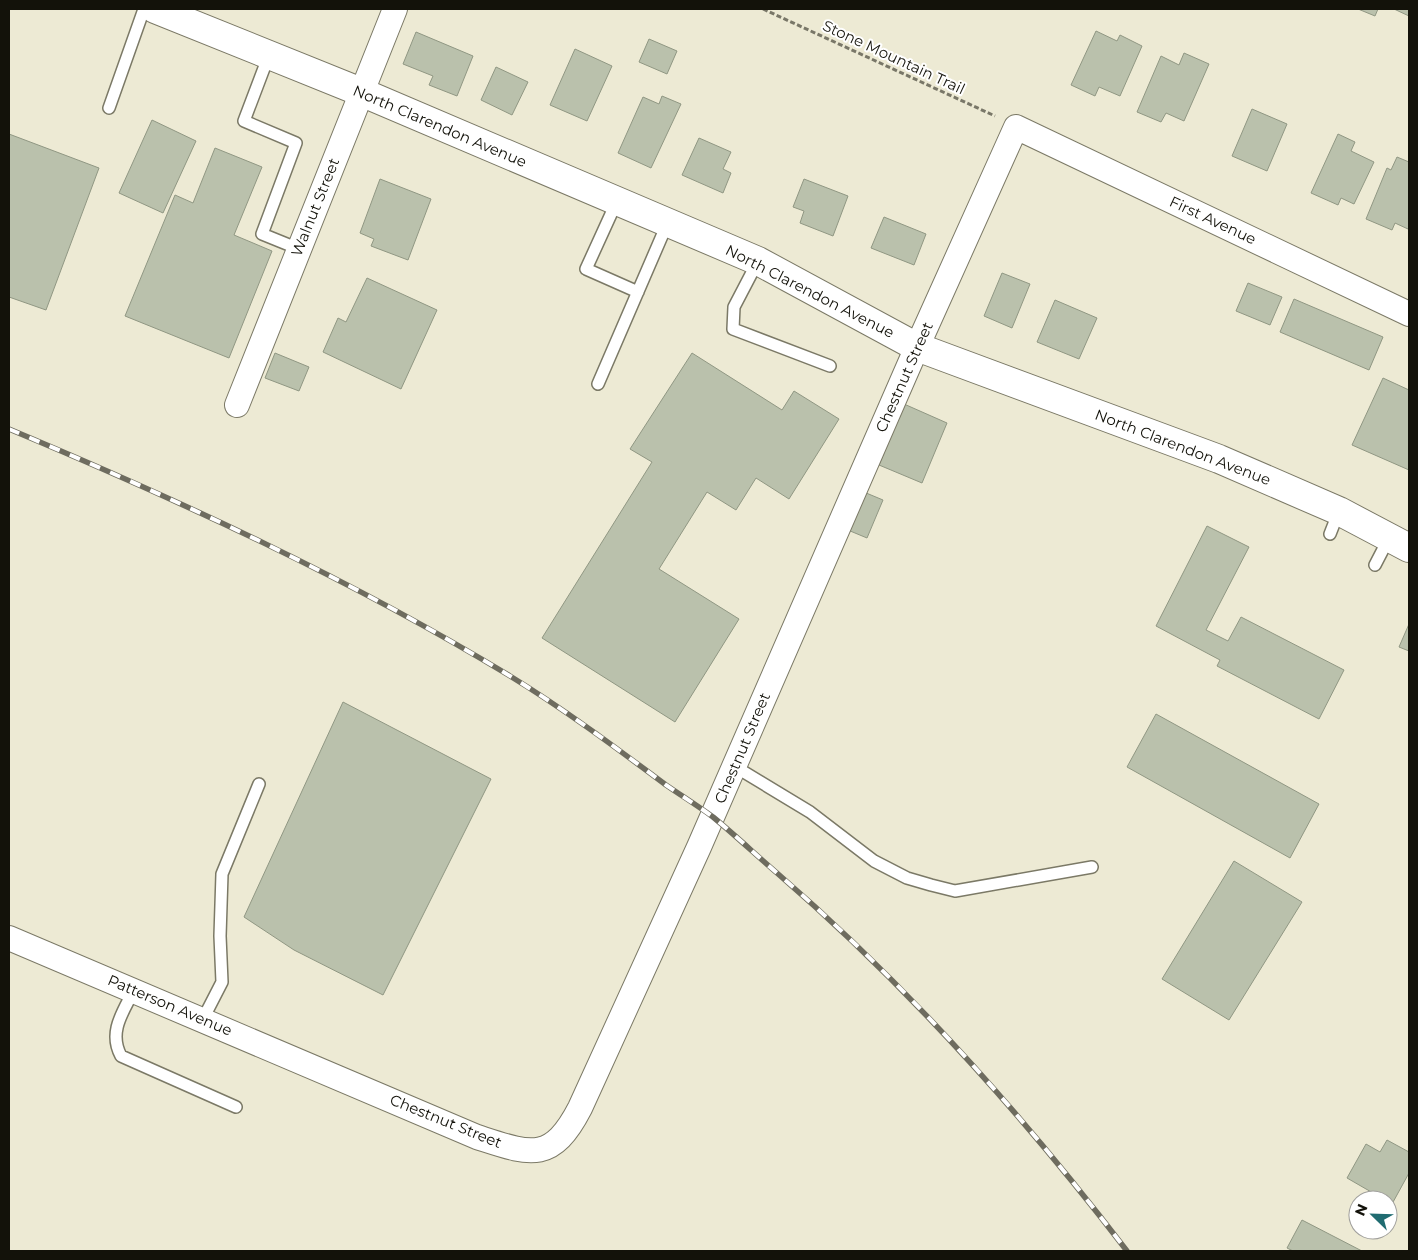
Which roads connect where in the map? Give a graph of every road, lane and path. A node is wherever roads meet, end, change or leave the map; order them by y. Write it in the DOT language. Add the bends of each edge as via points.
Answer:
graph roads {
  1 [pos="395,9"];
  2 [pos="763,9"];
  3 [pos="159,10"];
  4 [pos="269,55"];
  5 [pos="361,92"];
  6 [pos="109,108"];
  7 [pos="1016,126"];
  8 [pos="617,201"];
  9 [pos="668,222"];
  10 [pos="299,249"];
  11 [pos="758,261"];
  12 [pos="638,292"];
  13 [pos="1409,314"];
  14 [pos="917,347"];
  15 [pos="830,366"];
  16 [pos="598,384"];
  17 [pos="237,405"];
  18 [pos="1400,542"];
  19 [pos="1375,565"];
  20 [pos="734,766"];
  21 [pos="259,784"];
  22 [pos="1092,867"];
  23 [pos="9,938"];
  24 [pos="134,990"];
  25 [pos="203,1019"];
  26 [pos="332,1074"];
  27 [pos="236,1107"];
  1 -- 5 [label="street, Walnut Street"];
  2 -- 7 [label="path, Stone Mountain Trail"];
  3 -- 4 [label="street, North Clarendon Avenue"];
  3 -- 6 [label="lane"];
  4 -- 5 [label="street, North Clarendon Avenue"];
  4 -- 10 [label="lane" via="244,121 296,143 262,234"];
  5 -- 8 [label="street, North Clarendon Avenue"];
  5 -- 10 [label="street, Walnut Street"];
  7 -- 13 [label="street, First Avenue"];
  7 -- 14 [label="street, Chestnut Street"];
  8 -- 9 [label="street, North Clarendon Avenue"];
  8 -- 12 [label="lane" via="586,269"];
  9 -- 11 [label="street, North Clarendon Avenue"];
  9 -- 12 [label="lane"];
  10 -- 17 [label="street, Walnut Street"];
  11 -- 14 [label="street, North Clarendon Avenue"];
  11 -- 15 [label="lane" via="734,307 733,330"];
  12 -- 16 [label="lane"];
  14 -- 18 [label="street, North Clarendon Avenue" via="1219,459 1334,523"];
  14 -- 20 [label="street, Chestnut Street"];
  18 -- 19 [label="lane"];
  20 -- 22 [label="lane" via="810,812 874,861 907,878 931,885 955,891"];
  20 -- 26 [label="street, Chestnut Street" via="580,1108 570,1127 548,1148 531,1151 477,1137"];
  21 -- 25 [label="lane" via="222,874 222,982"];
  23 -- 24 [label="street, Patterson Avenue"];
  24 -- 25 [label="street, Patterson Avenue"];
  24 -- 27 [label="lane" via="117,1024 114,1045 120,1056"];
  25 -- 26 [label="street, Patterson Avenue"];
}
